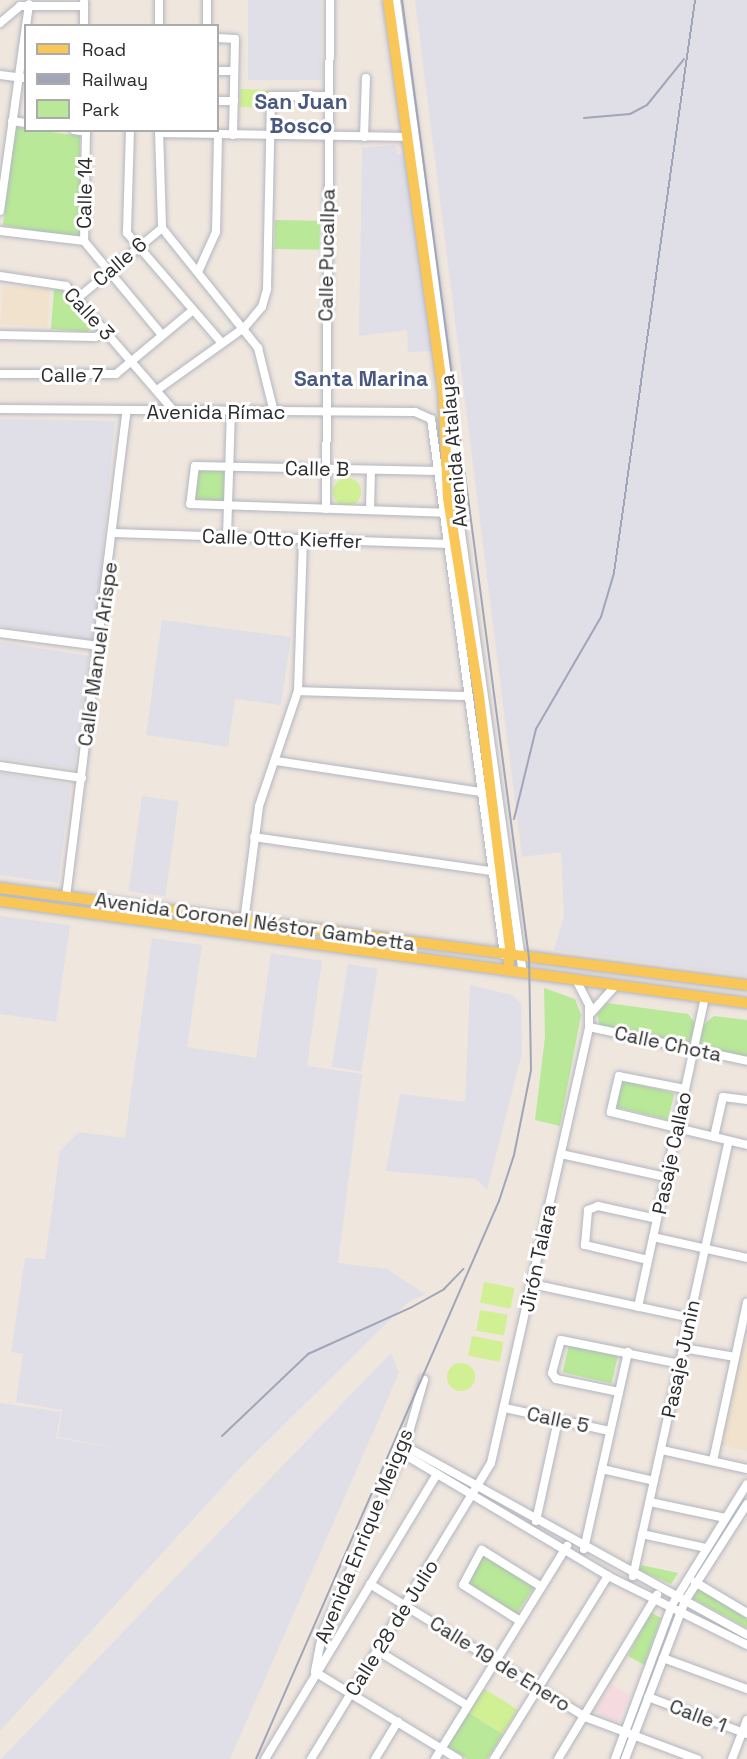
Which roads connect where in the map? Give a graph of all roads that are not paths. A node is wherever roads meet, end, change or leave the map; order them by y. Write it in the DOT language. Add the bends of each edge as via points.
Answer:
graph roads {
  1 [pos="159,0"];
  2 [pos="207,0"];
  3 [pos="330,0"];
  4 [pos="388,0"];
  5 [pos="396,0"];
  6 [pos="84,3"];
  7 [pos="29,4"];
  8 [pos="0,23"];
  9 [pos="26,24"];
  10 [pos="84,24"];
  11 [pos="159,24"];
  12 [pos="207,24"];
  13 [pos="219,38"];
  14 [pos="24,52"];
  15 [pos="219,71"];
  16 [pos="234,72"];
  17 [pos="0,75"];
  18 [pos="22,78"];
  19 [pos="366,78"];
  20 [pos="328,96"];
  21 [pos="219,101"];
  22 [pos="234,101"];
  23 [pos="12,122"];
  24 [pos="24,123"];
  25 [pos="86,132"];
  26 [pos="130,132"];
  27 [pos="159,132"];
  28 [pos="194,132"];
  29 [pos="218,134"];
  30 [pos="233,135"];
  31 [pos="271,135"];
  32 [pos="328,136"];
  33 [pos="364,137"];
  34 [pos="408,137"];
  35 [pos="0,211"];
  36 [pos="162,228"];
  37 [pos="0,231"];
  38 [pos="84,241"];
  39 [pos="138,247"];
  40 [pos="198,272"];
  41 [pos="109,274"];
  42 [pos="0,276"];
  43 [pos="79,297"];
  44 [pos="193,310"];
  45 [pos="245,327"];
  46 [pos="106,332"];
  47 [pos="0,335"];
  48 [pos="162,335"];
  49 [pos="222,343"];
  50 [pos="132,361"];
  51 [pos="0,375"];
  52 [pos="158,390"];
  53 [pos="0,409"];
  54 [pos="174,411"];
  55 [pos="126,412"];
  56 [pos="231,412"];
  57 [pos="274,412"];
  58 [pos="325,412"];
  59 [pos="431,419"];
  60 [pos="229,467"];
  61 [pos="326,470"];
  62 [pos="371,470"];
  63 [pos="439,471"];
  64 [pos="228,508"];
  65 [pos="326,509"];
  66 [pos="370,510"];
  67 [pos="444,513"];
  68 [pos="114,533"];
  69 [pos="227,537"];
  70 [pos="303,539"];
  71 [pos="449,544"];
  72 [pos="0,633"];
  73 [pos="99,646"];
  74 [pos="298,691"];
  75 [pos="469,696"];
  76 [pos="276,761"];
  77 [pos="0,766"];
  78 [pos="82,778"];
  79 [pos="481,792"];
  80 [pos="254,837"];
  81 [pos="491,871"];
  82 [pos="0,888"];
  83 [pos="66,897"];
  84 [pos="0,902"];
  85 [pos="244,922"];
  86 [pos="511,956"];
  87 [pos="508,971"];
  88 [pos="523,973"];
  89 [pos="577,981"];
  90 [pos="615,986"];
  91 [pos="747,986"];
  92 [pos="705,998"];
  93 [pos="747,1004"];
  94 [pos="590,1014"];
  95 [pos="589,1026"];
  96 [pos="694,1050"];
  97 [pos="747,1061"];
  98 [pos="686,1089"];
  99 [pos="747,1100"];
  100 [pos="677,1129"];
  101 [pos="714,1137"];
  102 [pos="729,1141"];
  103 [pos="747,1144"];
  104 [pos="561,1154"];
  105 [pos="666,1177"];
  106 [pos="657,1219"];
  107 [pos="653,1237"];
  108 [pos="706,1249"];
  109 [pos="747,1258"];
  110 [pos="648,1260"];
  111 [pos="532,1284"];
  112 [pos="747,1303"];
  113 [pos="638,1307"];
  114 [pos="690,1318"];
  115 [pos="683,1348"];
  116 [pos="628,1352"];
  117 [pos="735,1357"];
  118 [pos="680,1364"];
  119 [pos="424,1380"];
  120 [pos="619,1392"];
  121 [pos="505,1408"];
  122 [pos="558,1420"];
  123 [pos="610,1431"];
  124 [pos="403,1449"];
  125 [pos="662,1450"];
  126 [pos="713,1461"];
  127 [pos="602,1469"];
  128 [pos="747,1469"];
  129 [pos="437,1474"];
  130 [pos="654,1481"];
  131 [pos="747,1485"];
  132 [pos="478,1486"];
  133 [pos="472,1497"];
  134 [pos="650,1502"];
  135 [pos="747,1504"];
  136 [pos="725,1518"];
  137 [pos="536,1521"];
  138 [pos="642,1534"];
  139 [pos="570,1541"];
  140 [pos="706,1548"];
  141 [pos="584,1549"];
  142 [pos="564,1551"];
  143 [pos="608,1575"];
  144 [pos="633,1576"];
  145 [pos="695,1582"];
  146 [pos="370,1584"];
  147 [pos="542,1587"];
  148 [pos="660,1588"];
  149 [pos="676,1596"];
  150 [pos="656,1598"];
  151 [pos="672,1605"];
  152 [pos="683,1605"];
  153 [pos="405,1606"];
  154 [pos="747,1612"];
  155 [pos="520,1621"];
  156 [pos="747,1635"];
  157 [pos="747,1645"];
  158 [pos="378,1651"];
  159 [pos="663,1658"];
  160 [pos="496,1661"];
  161 [pos="315,1672"];
  162 [pos="538,1687"];
  163 [pos="747,1689"];
  164 [pos="352,1693"];
  165 [pos="648,1697"];
  166 [pos="468,1706"];
  167 [pos="585,1717"];
  168 [pos="747,1720"];
  169 [pos="398,1721"];
  170 [pos="624,1732"];
  171 [pos="745,1733"];
  172 [pos="634,1736"];
  173 [pos="441,1749"];
  174 [pos="265,1759"];
  175 [pos="311,1759"];
  176 [pos="375,1759"];
  177 [pos="435,1759"];
  178 [pos="458,1759"];
  179 [pos="494,1759"];
  180 [pos="558,1759"];
  181 [pos="615,1759"];
  182 [pos="625,1759"];
  183 [pos="696,1759"];
  184 [pos="732,1759"];
  1 -- 11 [label="street"];
  2 -- 12 [label="street"];
  3 -- 20 [label="street, Calle Pucallpa"];
  4 -- 34 [label="main road, Avenida Atalaya"];
  5 -- 86 [label="street, Avenida Atalaya" via="450,388 454,483"];
  6 -- 7 [label="street"];
  6 -- 10 [label="street"];
  7 -- 8 [label="street"];
  7 -- 9 [label="street"];
  13 -- 16 [label="street" via="235,39"];
  14 -- 18 [label="street"];
  15 -- 16 [label="street"];
  16 -- 22 [label="street"];
  17 -- 18 [label="street"];
  18 -- 23 [label="street"];
  19 -- 33 [label="street"];
  20 -- 31 [label="street" via="271,96"];
  20 -- 32 [label="street, Calle Pucallpa"];
  21 -- 22 [label="street"];
  22 -- 30 [label="street"];
  23 -- 24 [label="street"];
  23 -- 35 [label="street"];
  25 -- 38 [label="street, Calle 14"];
  26 -- 39 [label="street" via="127,233"];
  27 -- 28 [label="street"];
  27 -- 36 [label="street"];
  28 -- 29 [label="street"];
  29 -- 30 [label="street"];
  29 -- 40 [label="street" via="216,232"];
  30 -- 31 [label="street"];
  31 -- 32 [label="street"];
  31 -- 45 [label="street" via="267,289 258,314"];
  32 -- 33 [label="street"];
  32 -- 58 [label="street, Calle Pucallpa"];
  33 -- 34 [label="street"];
  34 -- 86 [label="main road, Avenida Atalaya" via="445,405 448,498"];
  36 -- 39 [label="street, Calle 6"];
  36 -- 40 [label="street"];
  37 -- 38 [label="street"];
  38 -- 41 [label="street, Calle 14"];
  39 -- 41 [label="street, Calle 6"];
  39 -- 44 [label="street"];
  40 -- 45 [label="street"];
  41 -- 43 [label="street, Calle 6"];
  41 -- 48 [label="street, Calle 14"];
  42 -- 43 [label="street, Calle 3" via="61,283"];
  43 -- 46 [label="street, Calle 3"];
  44 -- 48 [label="street, Calle 7"];
  44 -- 49 [label="street"];
  45 -- 49 [label="street"];
  45 -- 57 [label="street" via="266,367"];
  46 -- 47 [label="street" via="95,337"];
  46 -- 50 [label="street, Calle 3"];
  48 -- 50 [label="street, Calle 7"];
  49 -- 52 [label="street"];
  50 -- 51 [label="street, Calle 7" via="105,377"];
  50 -- 52 [label="street, Calle 3"];
  52 -- 54 [label="street, Calle 3"];
  53 -- 55 [label="street, Avenida Rímac"];
  54 -- 55 [label="street, Avenida Rímac"];
  54 -- 56 [label="street, Avenida Rímac"];
  55 -- 68 [label="street, Calle Manuel Arispe"];
  56 -- 57 [label="street, Avenida Rímac"];
  56 -- 60 [label="street"];
  57 -- 58 [label="street, Avenida Rímac"];
  58 -- 59 [label="street, Avenida Rímac" via="415,412"];
  58 -- 61 [label="street, Calle Pucallpa"];
  59 -- 63 [label="street, Avenida Atalaya"];
  60 -- 61 [label="street, Calle B"];
  60 -- 64 [label="street"];
  60 -- 64 [label="street, Calle B" via="195,466 190,504"];
  61 -- 62 [label="street, Calle B"];
  61 -- 65 [label="street, Calle Pucallpa"];
  62 -- 63 [label="street, Calle B"];
  62 -- 66 [label="street"];
  63 -- 67 [label="street, Avenida Atalaya"];
  64 -- 65 [label="street"];
  64 -- 69 [label="street"];
  65 -- 66 [label="street"];
  66 -- 67 [label="street"];
  67 -- 71 [label="street, Avenida Atalaya"];
  68 -- 69 [label="street, Calle Otto Kieffer"];
  68 -- 73 [label="street, Calle Manuel Arispe"];
  69 -- 70 [label="street, Calle Otto Kieffer"];
  70 -- 71 [label="street, Calle Otto Kieffer"];
  70 -- 74 [label="street"];
  71 -- 75 [label="street, Avenida Atalaya"];
  72 -- 73 [label="street"];
  73 -- 78 [label="street, Calle Manuel Arispe"];
  74 -- 75 [label="street"];
  74 -- 76 [label="street"];
  75 -- 79 [label="street, Avenida Atalaya"];
  76 -- 79 [label="street"];
  76 -- 80 [label="street"];
  77 -- 78 [label="street"];
  78 -- 83 [label="street, Calle Manuel Arispe"];
  79 -- 81 [label="street, Avenida Atalaya"];
  80 -- 81 [label="street"];
  80 -- 85 [label="street"];
  81 -- 86 [label="street, Avenida Atalaya"];
  82 -- 83 [label="main road, Avenida Coronel Néstor Gambetta"];
  83 -- 85 [label="main road, Avenida Coronel Néstor Gambetta"];
  84 -- 87 [label="main road, Avenida Coronel Néstor Gambetta"];
  85 -- 86 [label="main road, Avenida Coronel Néstor Gambetta"];
  86 -- 87 [label="main road, Avenida Atalaya"];
  86 -- 88 [label="street, Avenida Atalaya"];
  86 -- 91 [label="main road, Avenida Coronel Néstor Gambetta"];
  87 -- 88 [label="main road, Avenida Coronel Néstor Gambetta"];
  88 -- 89 [label="main road, Avenida Coronel Néstor Gambetta"];
  89 -- 90 [label="main road, Avenida Coronel Néstor Gambetta"];
  89 -- 94 [label="street, Jirón Talara"];
  90 -- 92 [label="main road, Avenida Coronel Néstor Gambetta"];
  90 -- 94 [label="street"];
  92 -- 93 [label="main road, Avenida Coronel Néstor Gambetta"];
  92 -- 96 [label="street, Pasaje Callao"];
  94 -- 95 [label="street, Jirón Talara"];
  95 -- 96 [label="street, Calle Chota"];
  95 -- 104 [label="street, Jirón Talara"];
  96 -- 97 [label="street, Calle Chota"];
  96 -- 98 [label="street, Pasaje Callao"];
  98 -- 100 [label="street, Pasaje Callao"];
  98 -- 100 [label="street" via="623,1076 617,1079 614,1115"];
  99 -- 101 [label="street" via="723,1097"];
  100 -- 101 [label="street"];
  100 -- 105 [label="street, Pasaje Callao"];
  101 -- 102 [label="street"];
  102 -- 103 [label="street"];
  102 -- 108 [label="street, Pasaje Junin"];
  104 -- 105 [label="street"];
  104 -- 111 [label="street, Jirón Talara"];
  105 -- 106 [label="street, Pasaje Callao"];
  106 -- 107 [label="street, Pasaje Callao"];
  106 -- 110 [label="street" via="598,1206 588,1210 585,1245"];
  107 -- 108 [label="street"];
  107 -- 110 [label="street, Pasaje Callao"];
  108 -- 109 [label="street"];
  108 -- 114 [label="street, Pasaje Junin"];
  110 -- 113 [label="street, Pasaje Callao"];
  111 -- 113 [label="street"];
  111 -- 121 [label="street, Jirón Talara"];
  112 -- 117 [label="street"];
  113 -- 114 [label="street"];
  114 -- 115 [label="street, Pasaje Junin"];
  115 -- 117 [label="street"];
  115 -- 118 [label="street, Pasaje Junin"];
  116 -- 118 [label="street"];
  116 -- 120 [label="street"];
  116 -- 120 [label="street" via="566,1339 558,1344 552,1373 556,1379"];
  117 -- 126 [label="street"];
  118 -- 125 [label="street, Pasaje Junin"];
  119 -- 124 [label="street, Avenida Enrique Meiggs"];
  120 -- 123 [label="street"];
  121 -- 122 [label="street, Calle 5"];
  121 -- 132 [label="street, Jirón Talara"];
  122 -- 123 [label="street, Calle 5"];
  122 -- 137 [label="street"];
  123 -- 127 [label="street"];
  124 -- 129 [label="street"];
  124 -- 132 [label="street"];
  124 -- 161 [label="street, Avenida Enrique Meiggs" via="322,1635"];
  125 -- 126 [label="street"];
  125 -- 130 [label="street, Pasaje Junin"];
  126 -- 128 [label="street"];
  127 -- 130 [label="street"];
  127 -- 141 [label="street"];
  129 -- 133 [label="street"];
  129 -- 146 [label="street"];
  130 -- 134 [label="street, Pasaje Junin"];
  131 -- 136 [label="street"];
  132 -- 133 [label="street, Jirón Talara"];
  132 -- 137 [label="street"];
  133 -- 142 [label="street"];
  133 -- 153 [label="street, Calle 28 de Julio"];
  134 -- 136 [label="street"];
  134 -- 138 [label="street, Pasaje Junin"];
  135 -- 145 [label="street"];
  136 -- 140 [label="street"];
  137 -- 139 [label="street"];
  138 -- 140 [label="street"];
  138 -- 144 [label="street, Pasaje Junin"];
  139 -- 141 [label="street"];
  139 -- 142 [label="street"];
  140 -- 149 [label="street"];
  141 -- 144 [label="street"];
  142 -- 143 [label="street"];
  142 -- 147 [label="street"];
  143 -- 150 [label="street"];
  143 -- 162 [label="street"];
  144 -- 148 [label="street"];
  145 -- 152 [label="street"];
  145 -- 154 [label="street"];
  146 -- 153 [label="street, Calle 19 de Enero"];
  146 -- 161 [label="street"];
  147 -- 155 [label="street"];
  147 -- 155 [label="street" via="482,1550 463,1585"];
  148 -- 149 [label="street"];
  148 -- 150 [label="street"];
  149 -- 151 [label="street"];
  149 -- 152 [label="street"];
  150 -- 151 [label="street"];
  150 -- 167 [label="street"];
  151 -- 152 [label="street"];
  151 -- 170 [label="street"];
  152 -- 156 [label="street"];
  152 -- 157 [label="street"];
  152 -- 159 [label="street"];
  153 -- 158 [label="street, Calle 28 de Julio"];
  153 -- 160 [label="street, Calle 19 de Enero"];
  155 -- 160 [label="street"];
  158 -- 164 [label="street, Calle 28 de Julio"];
  158 -- 166 [label="street"];
  159 -- 163 [label="street"];
  159 -- 165 [label="street"];
  160 -- 162 [label="street, Calle 19 de Enero"];
  160 -- 166 [label="street"];
  161 -- 164 [label="street"];
  161 -- 174 [label="street"];
  162 -- 167 [label="street, Calle 19 de Enero"];
  162 -- 179 [label="street"];
  164 -- 169 [label="street"];
  164 -- 175 [label="street, Calle 28 de Julio"];
  165 -- 171 [label="street, Calle 1"];
  165 -- 172 [label="street"];
  166 -- 173 [label="street"];
  167 -- 170 [label="street, Calle 19 de Enero"];
  167 -- 180 [label="street"];
  168 -- 171 [label="street"];
  169 -- 173 [label="street"];
  169 -- 176 [label="street"];
  170 -- 172 [label="street, Calle 19 de Enero"];
  170 -- 181 [label="street"];
  171 -- 184 [label="street"];
  172 -- 182 [label="street"];
  172 -- 183 [label="street, Calle 19 de Enero"];
  173 -- 177 [label="street"];
  173 -- 178 [label="street"];
}
